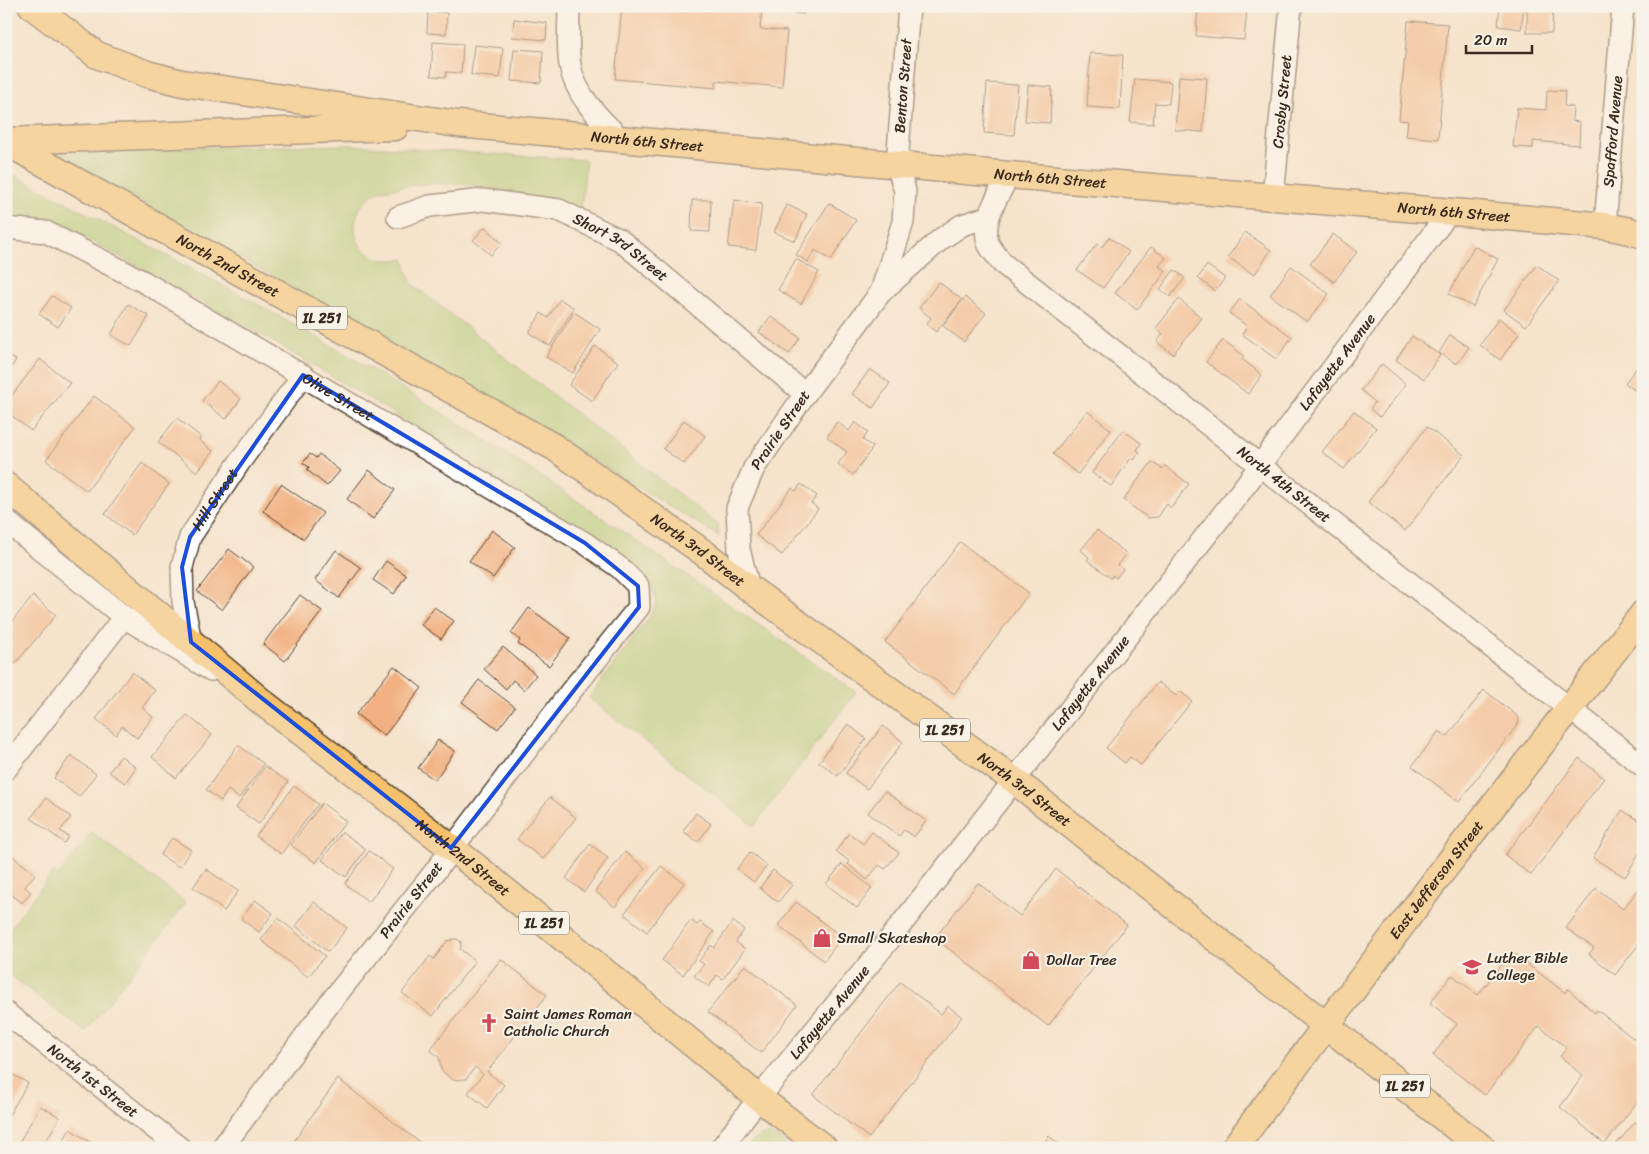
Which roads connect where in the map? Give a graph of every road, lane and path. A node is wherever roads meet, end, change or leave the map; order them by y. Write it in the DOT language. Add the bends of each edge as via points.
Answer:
graph roads {
  1 [pos="32,6"];
  2 [pos="569,6"];
  3 [pos="909,6"];
  4 [pos="1291,6"];
  5 [pos="1623,6"];
  6 [pos="458,124"];
  7 [pos="622,140"];
  8 [pos="6,142"];
  9 [pos="897,164"];
  10 [pos="1009,175"];
  11 [pos="1274,197"];
  12 [pos="1450,212"];
  13 [pos="398,217"];
  14 [pos="988,217"];
  15 [pos="6,228"];
  16 [pos="1630,233"];
  17 [pos="881,292"];
  18 [pos="303,375"];
  19 [pos="805,394"];
  20 [pos="554,447"];
  21 [pos="1261,466"];
  22 [pos="6,486"];
  23 [pos="6,521"];
  24 [pos="749,588"];
  25 [pos="639,607"];
  26 [pos="1643,614"];
  27 [pos="124,617"];
  28 [pos="191,642"];
  29 [pos="262,702"];
  30 [pos="1568,708"];
  31 [pos="1643,766"];
  32 [pos="6,769"];
  33 [pos="1015,780"];
  34 [pos="451,848"];
  35 [pos="6,1013"];
  36 [pos="1327,1025"];
  37 [pos="760,1098"];
  38 [pos="180,1148"];
  39 [pos="222,1148"];
  40 [pos="721,1148"];
  41 [pos="824,1148"];
  42 [pos="1234,1148"];
  43 [pos="1482,1148"];
  1 -- 6 [label="main road" via="97,55 148,74"];
  2 -- 7 [label="street" via="570,66 580,91 598,116"];
  3 -- 9 [label="street, Benton Street"];
  4 -- 11 [label="street, Crosby Street"];
  5 -- 16 [label="street, Spafford Avenue"];
  6 -- 7 [label="main road, North 6th Street"];
  6 -- 8 [label="main road"];
  7 -- 9 [label="main road, North 6th Street"];
  8 -- 20 [label="main road, North 2nd Street / IL 251"];
  9 -- 10 [label="main road, North 6th Street"];
  9 -- 17 [label="street, Prairie Street" via="905,191 903,222"];
  10 -- 11 [label="main road, North 6th Street"];
  10 -- 14 [label="street, North 4th Street"];
  11 -- 12 [label="main road, North 6th Street"];
  12 -- 16 [label="main road, North 6th Street"];
  12 -- 21 [label="street, Lafayette Avenue"];
  13 -- 19 [label="street, Short 3rd Street" via="430,206 483,200 559,210 620,240"];
  14 -- 17 [label="street, Prairie Street" via="962,225 941,239"];
  14 -- 21 [label="street, North 4th Street" via="986,232 989,245 1002,263"];
  15 -- 18 [label="street, Olive Street" via="46,232 144,282"];
  17 -- 19 [label="street, Prairie Street"];
  18 -- 25 [label="street, Olive Street" via="585,543 620,568 638,586"];
  18 -- 28 [label="street, Hill Street" via="190,537 182,567 183,602"];
  19 -- 24 [label="street, Prairie Street" via="754,468 737,508 739,550"];
  20 -- 24 [label="main road, North 3rd Street / IL 251"];
  21 -- 30 [label="street, North 4th Street"];
  21 -- 33 [label="street, Lafayette Avenue"];
  22 -- 28 [label="main road, North 2nd Street / IL 251"];
  23 -- 27 [label="street, North 2nd Street"];
  24 -- 33 [label="main road, North 3rd Street / IL 251"];
  25 -- 34 [label="street, Prairie Street"];
  26 -- 30 [label="main road, East Jefferson Street"];
  27 -- 29 [label="street, North 2nd Street"];
  27 -- 32 [label="street"];
  28 -- 29 [label="main road, North 2nd Street / IL 251"];
  29 -- 34 [label="main road, North 2nd Street / IL 251"];
  30 -- 31 [label="street, North 4th Street"];
  30 -- 36 [label="main road, East Jefferson Street"];
  33 -- 36 [label="main road, North 3rd Street / IL 251"];
  33 -- 37 [label="street, Lafayette Avenue"];
  34 -- 37 [label="main road, North 2nd Street / IL 251"];
  34 -- 39 [label="street, Prairie Street"];
  35 -- 38 [label="street, North 1st Street"];
  36 -- 42 [label="main road, East Jefferson Street"];
  36 -- 43 [label="main road, North 3rd Street / IL 251"];
  37 -- 40 [label="street, Lafayette Avenue"];
  37 -- 41 [label="main road, North 2nd Street / IL 251"];
}
